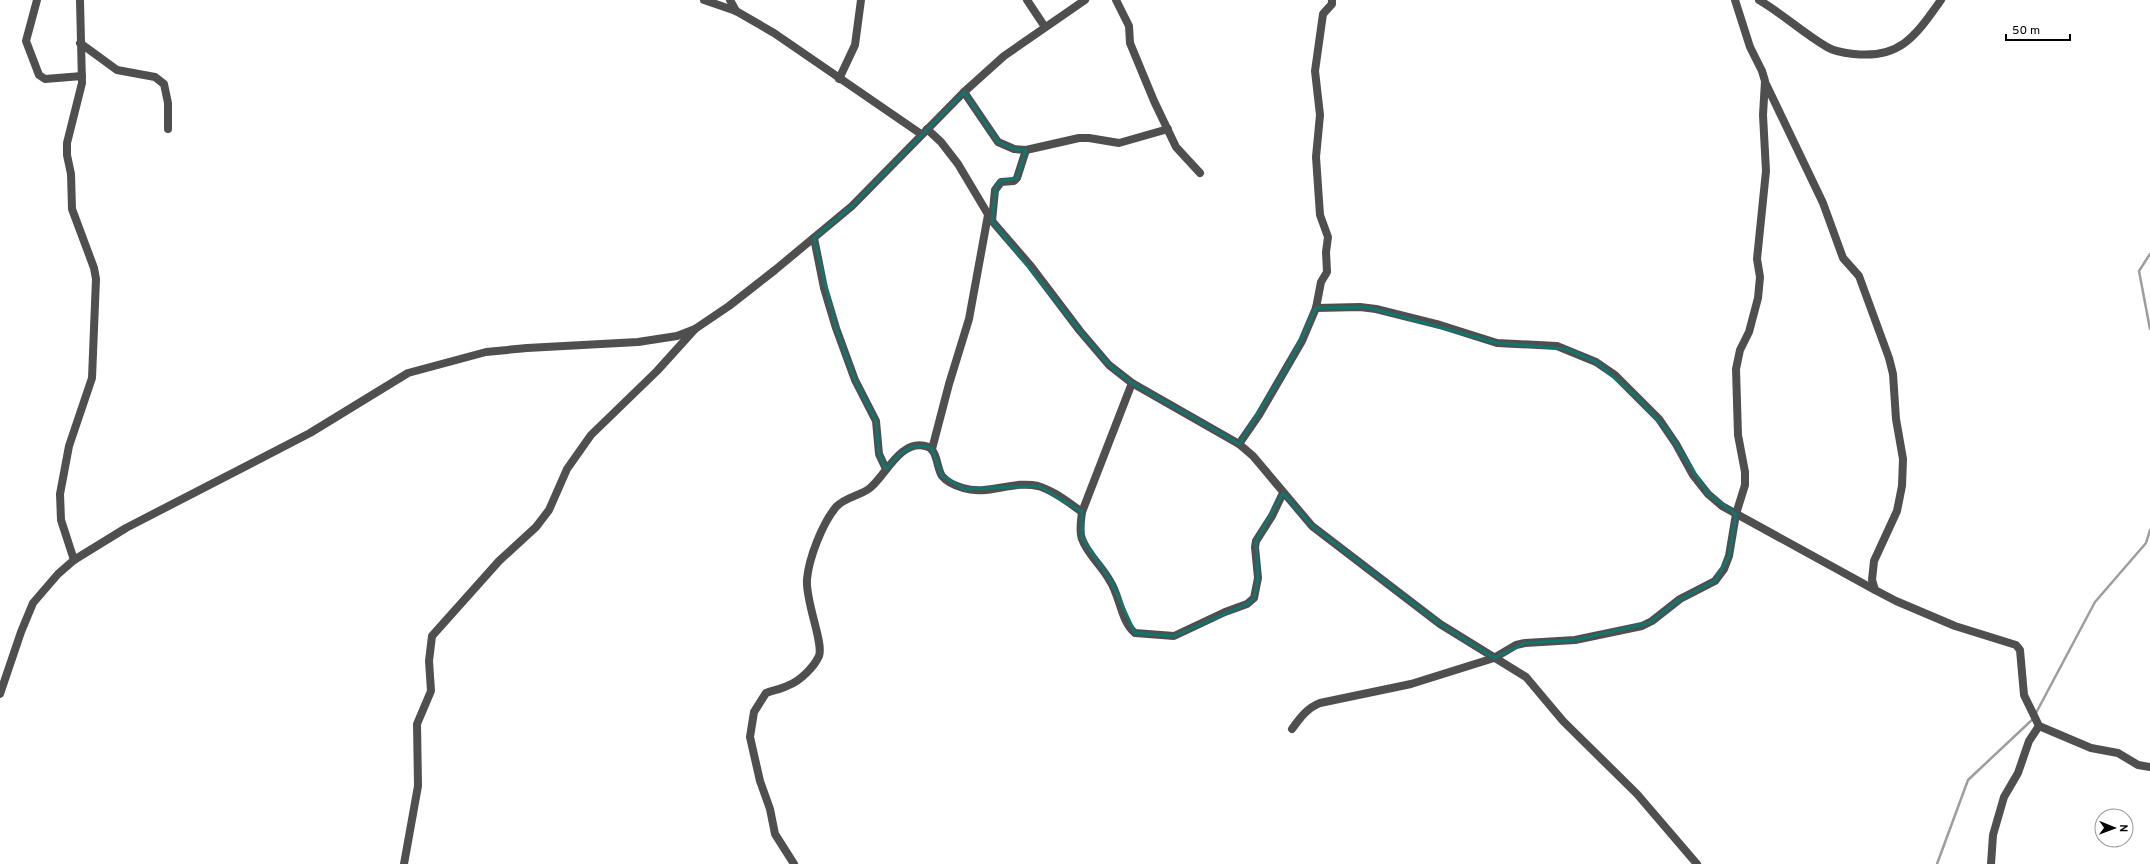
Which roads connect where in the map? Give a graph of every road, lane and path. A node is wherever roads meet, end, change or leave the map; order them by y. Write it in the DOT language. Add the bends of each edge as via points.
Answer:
graph roads {
  1 [pos="37,0"];
  2 [pos="80,0"];
  3 [pos="704,0"];
  4 [pos="730,0"];
  5 [pos="861,0"];
  6 [pos="1027,0"];
  7 [pos="1084,0"];
  8 [pos="1116,0"];
  9 [pos="1332,0"];
  10 [pos="1735,0"];
  11 [pos="1760,0"];
  12 [pos="1941,0"];
  13 [pos="736,12"];
  14 [pos="1045,27"];
  15 [pos="80,43"];
  16 [pos="82,76"];
  17 [pos="839,79"];
  18 [pos="1765,81"];
  19 [pos="964,92"];
  20 [pos="168,129"];
  21 [pos="1168,129"];
  22 [pos="924,132"];
  23 [pos="1026,150"];
  24 [pos="1200,173"];
  25 [pos="990,218"];
  26 [pos="814,238"];
  27 [pos="1316,308"];
  28 [pos="695,329"];
  29 [pos="1132,384"];
  30 [pos="1239,444"];
  31 [pos="932,449"];
  32 [pos="886,469"];
  33 [pos="1283,493"];
  34 [pos="1082,512"];
  35 [pos="1736,514"];
  36 [pos="74,560"];
  37 [pos="1875,590"];
  38 [pos="1494,658"];
  39 [pos="0,694"];
  40 [pos="2039,726"];
  41 [pos="1292,729"];
  42 [pos="2150,767"];
  43 [pos="404,864"];
  44 [pos="794,864"];
  45 [pos="1697,864"];
  46 [pos="1991,864"];
  1 -- 16 [label="street" via="26,41 39,75 45,79"];
  2 -- 15 [label="street"];
  3 -- 13 [label="street"];
  4 -- 13 [label="street"];
  5 -- 17 [label="street" via="856,45"];
  6 -- 14 [label="street"];
  7 -- 14 [label="street"];
  8 -- 21 [label="street" via="1129,26 1130,43"];
  9 -- 27 [label="street" via="1332,4 1323,14 1315,65 1320,115 1316,157 1320,215 1328,237 1328,270 1319,286"];
  10 -- 18 [label="street" via="1750,47"];
  11 -- 12 [label="street" via="1828,48 1860,54 1890,52 1899,48 1915,33"];
  13 -- 17 [label="street" via="796,47"];
  14 -- 19 [label="street" via="1004,56"];
  15 -- 16 [label="street"];
  15 -- 20 [label="street" via="117,70 155,77 164,84 168,104"];
  16 -- 36 [label="street" via="67,143 67,155 71,174 72,209 94,268 96,290 92,378 69,446 60,494 61,520"];
  17 -- 22 [label="street"];
  18 -- 35 [label="street" via="1763,115 1766,171 1757,259 1760,277 1754,315 1736,369 1738,435 1745,479"];
  18 -- 37 [label="street" via="1823,203 1843,258 1859,276 1893,374 1896,419 1903,459 1902,486 1897,511 1874,561 1872,580"];
  19 -- 22 [label="street"];
  19 -- 23 [label="street" via="998,142 1014,149"];
  21 -- 23 [label="street" via="1119,143 1079,138"];
  21 -- 24 [label="street" via="1179,151"];
  22 -- 25 [label="street" via="941,142 958,164"];
  22 -- 26 [label="street" via="852,206"];
  23 -- 25 [label="street" via="1017,178 1014,181 1003,181 996,187"];
  25 -- 29 [label="street" via="1085,337 1109,364"];
  25 -- 31 [label="street" via="969,319 948,384"];
  26 -- 28 [label="street" via="729,306"];
  26 -- 32 [label="street" via="824,288 836,328 855,380 876,421 879,454"];
  27 -- 30 [label="street" via="1290,362"];
  27 -- 35 [label="street" via="1376,309 1440,325 1497,344 1557,346 1596,362 1615,375 1659,419 1708,494"];
  28 -- 36 [label="street" via="677,336 638,342 486,352 408,373 310,433 126,528"];
  28 -- 43 [label="street" via="658,371 590,435 568,469 549,510 536,527 499,561 432,636 429,661 431,691 417,724 418,786"];
  29 -- 30 [label="street"];
  29 -- 34 [label="street"];
  30 -- 33 [label="street" via="1253,456"];
  31 -- 32 [label="street" via="926,446 912,447 901,453"];
  31 -- 34 [label="street" via="942,476 964,489 1039,486"];
  32 -- 44 [label="street" via="869,489 836,507 812,556 806,594 819,643 819,655 799,679 788,686 766,693 754,712 751,744 763,792 770,809 775,834"];
  33 -- 34 [label="street" via="1256,541 1258,578 1254,598 1247,604 1174,636 1136,634 1131,630 1111,581 1082,538"];
  33 -- 38 [label="street" via="1312,526 1435,620"];
  35 -- 37 [label="street"];
  35 -- 38 [label="street" via="1729,556 1715,581 1680,599 1649,623 1575,640 1516,645"];
  36 -- 39 [label="street" via="33,603"];
  37 -- 40 [label="street" via="1955,626 2016,645 2020,650 2024,695"];
  38 -- 41 [label="street" via="1410,684 1320,703 1309,709"];
  38 -- 45 [label="street" via="1526,677 1563,722 1637,794"];
  40 -- 42 [label="street" via="2091,748 2118,753 2138,766"];
  40 -- 46 [label="street" via="2029,741 2018,772 2004,797 1992,835"];
}
